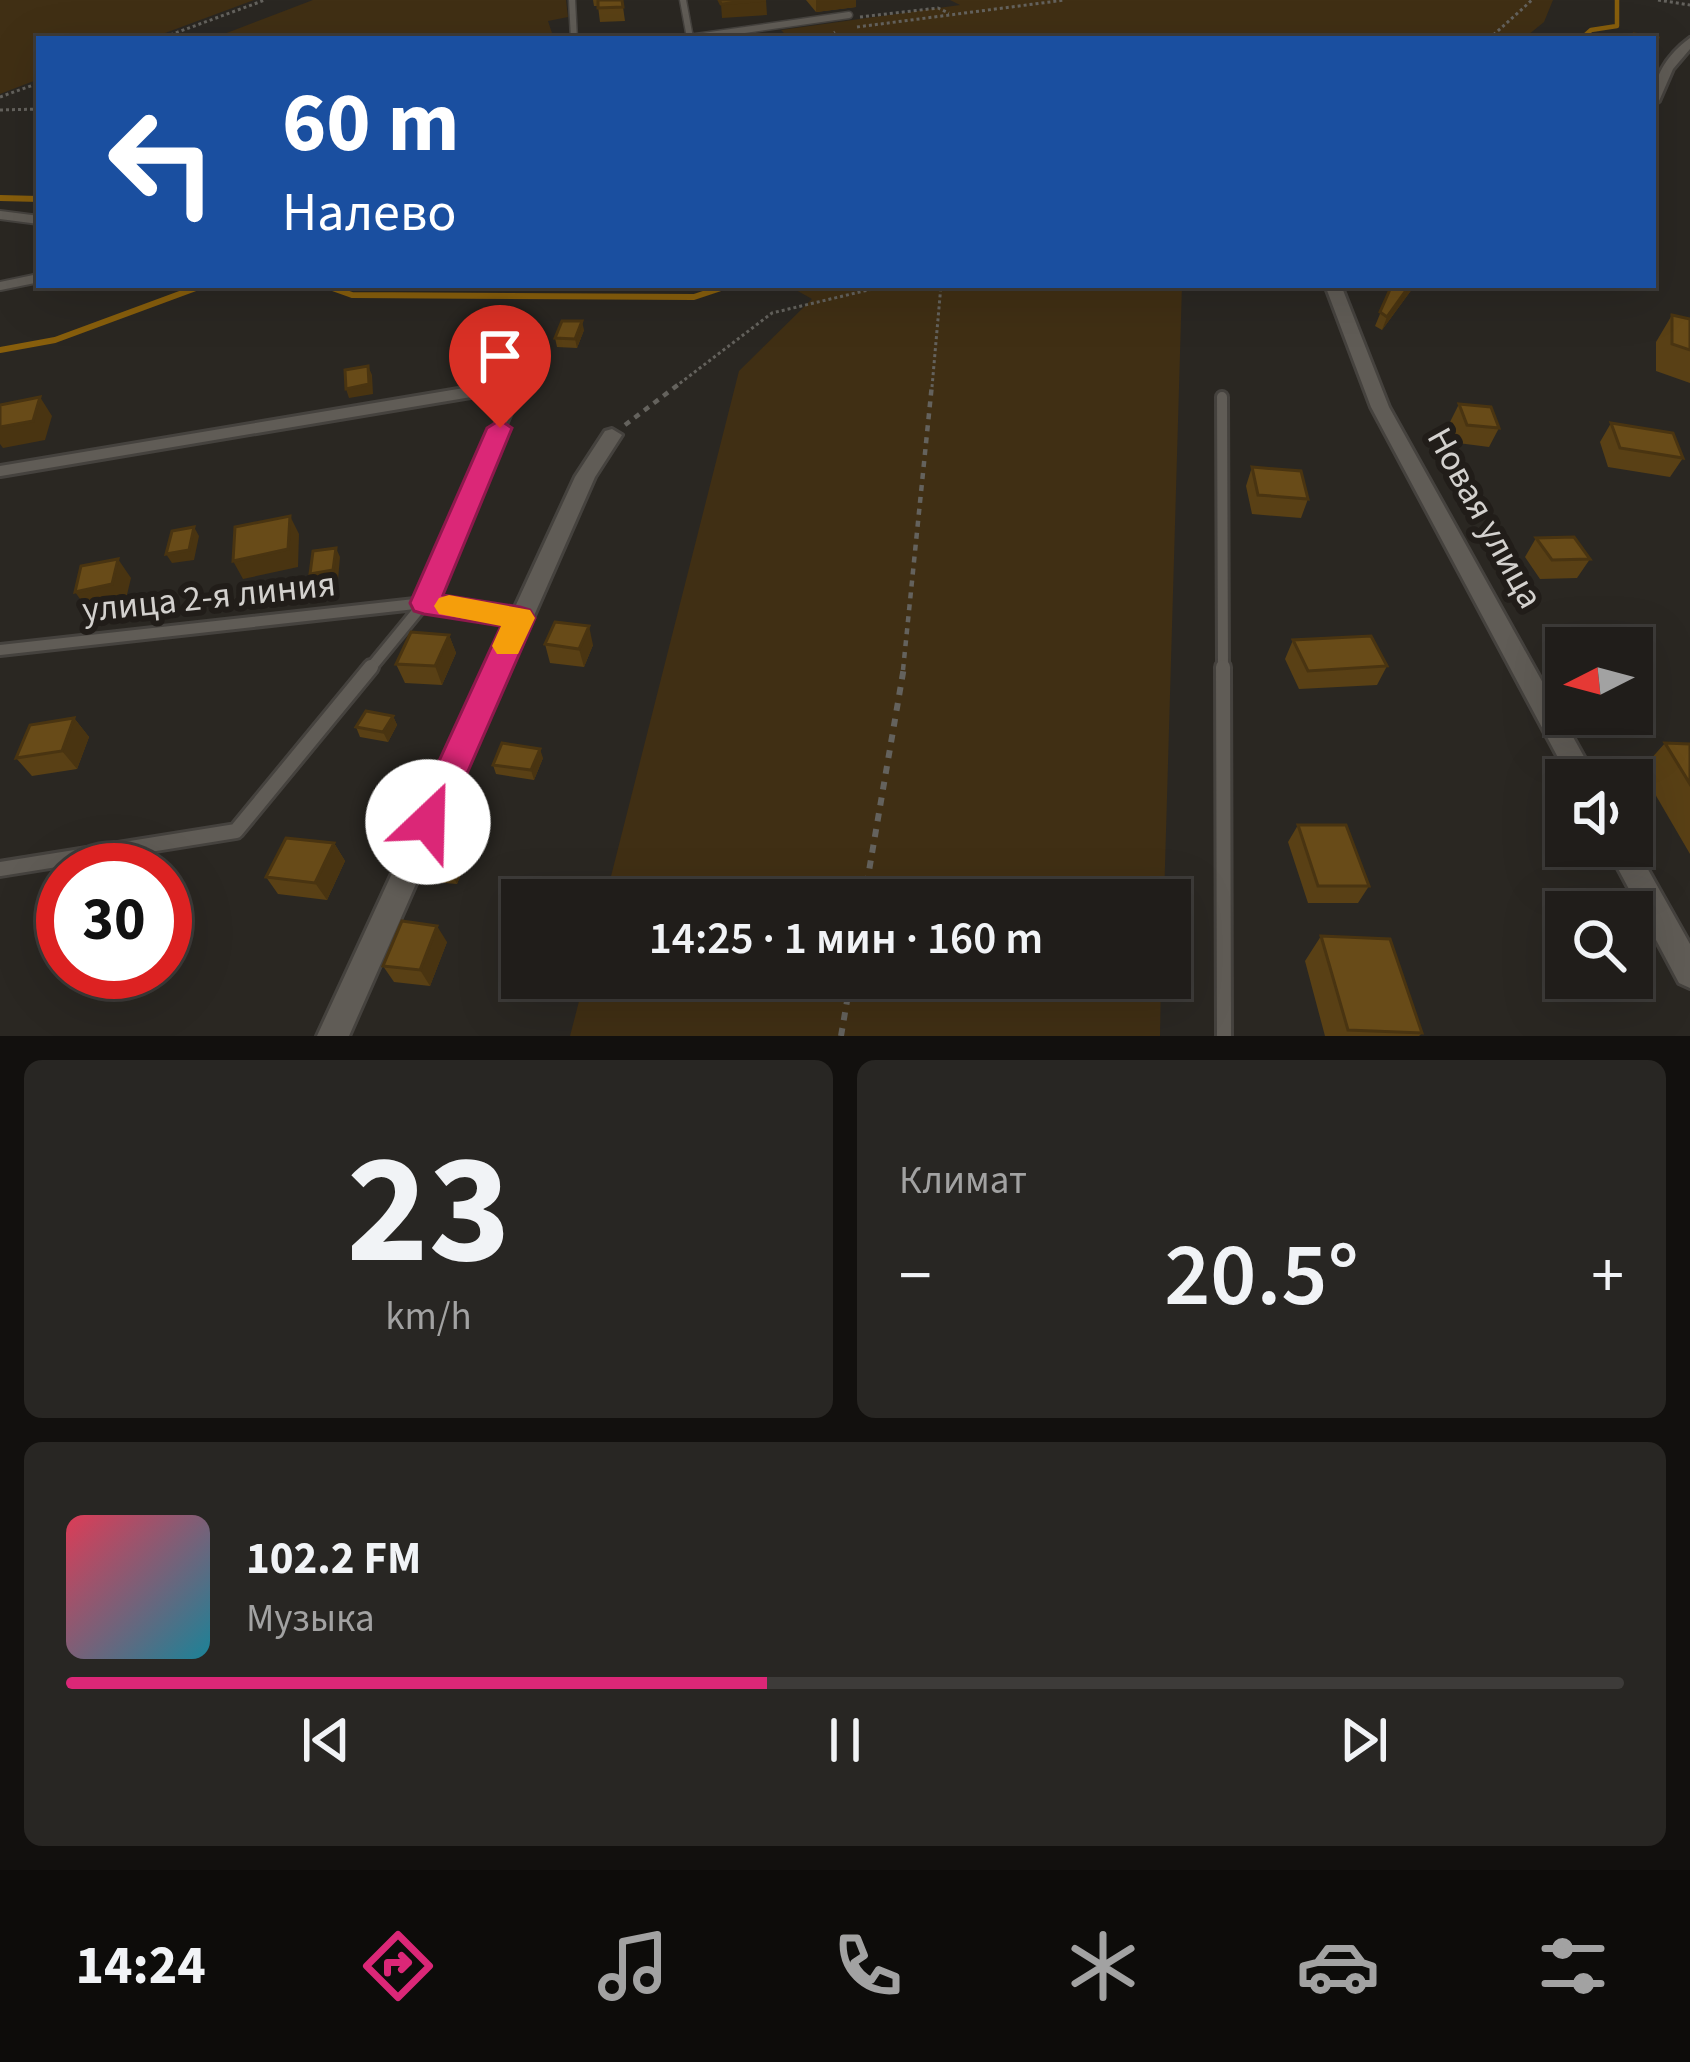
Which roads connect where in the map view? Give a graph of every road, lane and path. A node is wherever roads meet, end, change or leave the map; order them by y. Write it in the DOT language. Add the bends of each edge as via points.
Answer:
graph roads {
  1 [pos="265,0"];
  2 [pos="572,0"];
  3 [pos="683,0"];
  4 [pos="1065,0"];
  5 [pos="1532,0"];
  6 [pos="1658,0"];
  7 [pos="1690,5"];
  8 [pos="949,13"];
  9 [pos="849,15"];
  10 [pos="167,36"];
  11 [pos="574,36"];
  12 [pos="686,36"];
  13 [pos="700,36"];
  14 [pos="830,36"];
  15 [pos="1492,36"];
  16 [pos="1690,42"];
  17 [pos="36,84"];
  18 [pos="1656,94"];
  19 [pos="0,97"];
  20 [pos="36,109"];
  21 [pos="0,110"];
  22 [pos="0,215"];
  23 [pos="36,220"];
  24 [pos="36,279"];
  25 [pos="0,286"];
  26 [pos="878,288"];
  27 [pos="941,288"];
  28 [pos="1334,288"];
  29 [pos="1222,397"];
  30 [pos="612,435"];
  31 [pos="0,471"];
  32 [pos="424,603"];
  33 [pos="520,618"];
  34 [pos="0,650"];
  35 [pos="1573,759"];
  36 [pos="1632,867"];
  37 [pos="0,869"];
  38 [pos="868,879"];
  39 [pos="1690,973"];
  40 [pos="847,999"];
  41 [pos="334,1036"];
  42 [pos="841,1036"];
  43 [pos="1224,1036"];
  1 -- 10 [label="path"];
  2 -- 11 [label="lane"];
  3 -- 12 [label="lane"];
  4 -- 8 [label="path"];
  5 -- 15 [label="path"];
  6 -- 7 [label="path"];
  8 -- 9 [label="path"];
  8 -- 14 [label="path"];
  9 -- 13 [label="lane"];
  16 -- 18 [label="street"];
  17 -- 19 [label="path"];
  20 -- 21 [label="path"];
  22 -- 23 [label="lane"];
  24 -- 25 [label="lane"];
  26 -- 30 [label="path" via="772,314"];
  27 -- 38 [label="path" via="912,618"];
  28 -- 35 [label="street, Новая улица" via="1380,407"];
  29 -- 43 [label="lane"];
  30 -- 33 [label="street"];
  31 -- 32 [label="lane" via="518,384"];
  32 -- 33 [label="lane, улица 2-я линия"];
  32 -- 34 [label="lane, улица 2-я линия"];
  32 -- 37 [label="lane" via="236,831"];
  33 -- 41 [label="street"];
  36 -- 39 [label="street"];
  40 -- 42 [label="path"];
}
